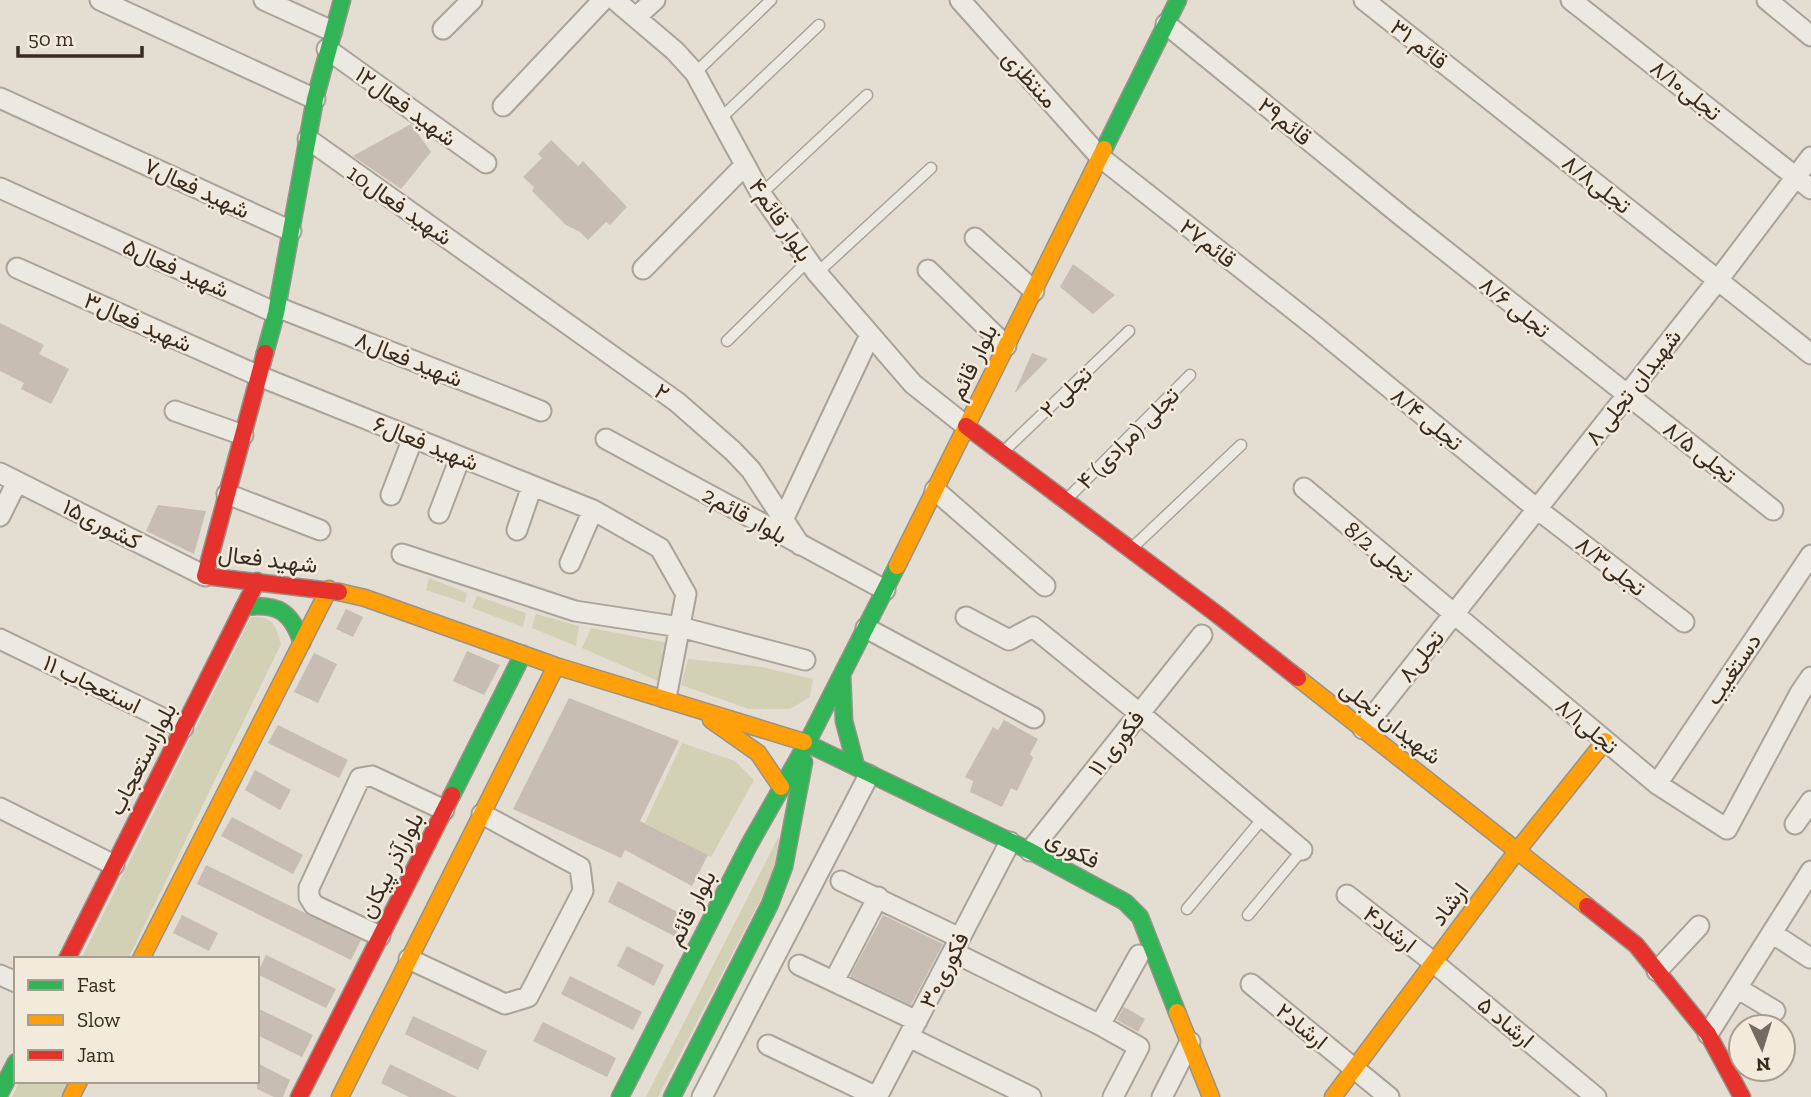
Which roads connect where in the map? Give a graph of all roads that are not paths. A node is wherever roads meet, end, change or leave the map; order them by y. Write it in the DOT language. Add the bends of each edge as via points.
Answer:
graph roads {
  1 [pos="100,0"];
  2 [pos="264,0"];
  3 [pos="342,0"];
  4 [pos="472,0"];
  5 [pos="603,0"];
  6 [pos="615,0"];
  7 [pos="655,0"];
  8 [pos="771,0"];
  9 [pos="960,0"];
  10 [pos="1364,0"];
  11 [pos="1767,0"];
  12 [pos="1174,2"];
  13 [pos="1574,2"];
  14 [pos="636,17"];
  15 [pos="1166,24"];
  16 [pos="819,25"];
  17 [pos="443,29"];
  18 [pos="1811,36"];
  19 [pos="329,40"];
  20 [pos="695,73"];
  21 [pos="1475,88"];
  22 [pos="867,95"];
  23 [pos="0,98"];
  24 [pos="315,99"];
  25 [pos="503,106"];
  26 [pos="721,118"];
  27 [pos="308,139"];
  28 [pos="1100,157"];
  29 [pos="1811,157"];
  30 [pos="486,163"];
  31 [pos="745,165"];
  32 [pos="931,168"];
  33 [pos="1803,183"];
  34 [pos="0,188"];
  35 [pos="761,194"];
  36 [pos="1404,218"];
  37 [pos="291,231"];
  38 [pos="975,238"];
  39 [pos="812,267"];
  40 [pos="18,268"];
  41 [pos="643,269"];
  42 [pos="928,270"];
  43 [pos="492,271"];
  44 [pos="1718,280"];
  45 [pos="1034,291"];
  46 [pos="277,310"];
  47 [pos="1317,328"];
  48 [pos="1129,331"];
  49 [pos="870,335"];
  50 [pos="727,341"];
  51 [pos="1006,346"];
  52 [pos="1811,354"];
  53 [pos="1190,375"];
  54 [pos="259,376"];
  55 [pos="1626,395"];
  56 [pos="175,411"];
  57 [pos="541,411"];
  58 [pos="966,426"];
  59 [pos="243,435"];
  60 [pos="413,438"];
  61 [pos="606,439"];
  62 [pos="1241,445"];
  63 [pos="1002,453"];
  64 [pos="460,458"];
  65 [pos="9,478"];
  66 [pos="532,486"];
  67 [pos="1304,488"];
  68 [pos="934,490"];
  69 [pos="227,494"];
  70 [pos="391,495"];
  71 [pos="1065,500"];
  72 [pos="1537,509"];
  73 [pos="593,510"];
  74 [pos="1773,510"];
  75 [pos="439,513"];
  76 [pos="0,516"];
  77 [pos="783,520"];
  78 [pos="320,530"];
  79 [pos="517,530"];
  80 [pos="800,545"];
  81 [pos="1130,549"];
  82 [pos="402,554"];
  83 [pos="1811,555"];
  84 [pos="570,564"];
  85 [pos="205,576"];
  86 [pos="257,581"];
  87 [pos="1045,586"];
  88 [pos="329,589"];
  89 [pos="885,590"];
  90 [pos="244,607"];
  91 [pos="1453,615"];
  92 [pos="966,617"];
  93 [pos="1684,622"];
  94 [pos="680,627"];
  95 [pos="866,628"];
  96 [pos="1202,635"];
  97 [pos="0,639"];
  98 [pos="302,643"];
  99 [pos="523,654"];
  100 [pos="805,660"];
  101 [pos="556,666"];
  102 [pos="842,674"];
  103 [pos="1811,677"];
  104 [pos="666,698"];
  105 [pos="689,705"];
  106 [pos="1139,712"];
  107 [pos="1034,718"];
  108 [pos="183,728"];
  109 [pos="1363,729"];
  110 [pos="1605,741"];
  111 [pos="807,743"];
  112 [pos="491,757"];
  113 [pos="862,771"];
  114 [pos="1657,783"];
  115 [pos="782,787"];
  116 [pos="1811,801"];
  117 [pos="0,808"];
  118 [pos="444,810"];
  119 [pos="482,814"];
  120 [pos="1263,818"];
  121 [pos="1795,824"];
  122 [pos="1010,842"];
  123 [pos="1302,850"];
  124 [pos="1030,851"];
  125 [pos="1517,851"];
  126 [pos="114,865"];
  127 [pos="1811,871"];
  128 [pos="841,881"];
  129 [pos="1348,895"];
  130 [pos="877,897"];
  131 [pos="418,902"];
  132 [pos="1187,909"];
  133 [pos="1248,915"];
  134 [pos="1699,926"];
  135 [pos="1772,933"];
  136 [pos="380,936"];
  137 [pos="956,945"];
  138 [pos="1139,955"];
  139 [pos="68,957"];
  140 [pos="142,957"];
  141 [pos="1810,958"];
  142 [pos="409,959"];
  143 [pos="1433,962"];
  144 [pos="799,965"];
  145 [pos="1657,971"];
  146 [pos="834,981"];
  147 [pos="1251,984"];
  148 [pos="1737,988"];
  149 [pos="1775,1011"];
  150 [pos="1100,1025"];
  151 [pos="913,1029"];
  152 [pos="1708,1034"];
  153 [pos="1190,1042"];
  154 [pos="768,1045"];
  155 [pos="14,1066"];
  156 [pos="1354,1068"];
  157 [pos="307,1091"];
  158 [pos="0,1093"];
  159 [pos="340,1097"];
  160 [pos="620,1097"];
  161 [pos="672,1097"];
  162 [pos="702,1097"];
  163 [pos="877,1097"];
  164 [pos="1031,1097"];
  165 [pos="1113,1097"];
  166 [pos="1162,1097"];
  167 [pos="1211,1097"];
  168 [pos="1333,1097"];
  169 [pos="1389,1097"];
  170 [pos="1596,1097"];
  171 [pos="1742,1097"];
  1 -- 24 [label="street"];
  2 -- 19 [label="street, شهید فعال۱۲"];
  3 -- 19 [label="street, شهید فعال"];
  4 -- 17 [label="street"];
  5 -- 25 [label="street"];
  6 -- 14 [label="street, بلوار قائم۴"];
  7 -- 14 [label="street"];
  8 -- 20 [label="lane"];
  9 -- 28 [label="street, منتظزی"];
  10 -- 21 [label="street, قائم ۳۱"];
  11 -- 18 [label="street"];
  12 -- 15 [label="street, بلوار قائم"];
  13 -- 33 [label="street, تجلی۸/۱۰"];
  14 -- 20 [label="street, بلوار قائم۴"];
  15 -- 28 [label="street, بلوار قائم"];
  15 -- 36 [label="street, قائم۲۹"];
  16 -- 26 [label="lane"];
  19 -- 24 [label="street, شهید فعال"];
  19 -- 30 [label="street, شهید فعال۱۲"];
  20 -- 26 [label="street, بلوار قائم۴"];
  21 -- 44 [label="street, تجلی۸/۸"];
  22 -- 35 [label="lane"];
  23 -- 37 [label="street, شهید فعال۷"];
  24 -- 27 [label="street, شهید فعال"];
  26 -- 31 [label="street, بلوار قائم۴"];
  27 -- 37 [label="street, شهید فعال"];
  27 -- 43 [label="street, 10شهید فعال"];
  28 -- 45 [label="street, بلوار قائم"];
  28 -- 47 [label="street, قائم۲۷"];
  29 -- 33 [label="street, شهیدان تجلی ۸"];
  31 -- 35 [label="street, بلوار قائم۴"];
  31 -- 41 [label="street"];
  32 -- 39 [label="lane"];
  33 -- 44 [label="street, شهیدان تجلی ۸"];
  34 -- 46 [label="street, شهید فعال۵"];
  35 -- 39 [label="street, بلوار قائم۴"];
  36 -- 55 [label="street, تجلی ۸/۶"];
  37 -- 46 [label="street, شهید فعال"];
  38 -- 45 [label="street"];
  39 -- 49 [label="street, بلوار قائم۴"];
  39 -- 50 [label="lane"];
  40 -- 54 [label="street, شهید فعال۳"];
  42 -- 51 [label="street"];
  43 -- 77 [label="street, ۲" via="686,410 751,470"];
  44 -- 52 [label="street, تجلی۸/۸"];
  44 -- 55 [label="street, شهیدان تجلی ۸"];
  45 -- 51 [label="street, بلوار قائم"];
  46 -- 54 [label="street, شهید فعال"];
  46 -- 57 [label="street, شهید فعال۸"];
  47 -- 72 [label="street, ۸/۴ تجلی"];
  48 -- 63 [label="lane, ۲ تجلی"];
  49 -- 58 [label="street, بلوار قائم۴" via="913,384"];
  49 -- 77 [label="street"];
  51 -- 58 [label="street, بلوار قائم"];
  53 -- 71 [label="lane, ۴ تجلی (مرادی)"];
  54 -- 59 [label="street, شهید فعال"];
  54 -- 60 [label="street, شهید فعال۶"];
  55 -- 72 [label="street, شهیدان تجلی ۸"];
  55 -- 74 [label="street, تجلی ۸/۵"];
  56 -- 59 [label="street"];
  58 -- 63 [label="street, شهیدان تجلی"];
  58 -- 68 [label="street, بلوار قائم"];
  59 -- 69 [label="street, شهید فعال"];
  60 -- 64 [label="street, شهید فعال۶"];
  60 -- 70 [label="street"];
  61 -- 80 [label="street, 2بلوار قائم"];
  62 -- 81 [label="lane"];
  63 -- 71 [label="street, شهیدان تجلی"];
  64 -- 66 [label="street, شهید فعال۶"];
  64 -- 75 [label="street"];
  65 -- 76 [label="street"];
  65 -- 85 [label="street, کشوری۱۵"];
  66 -- 73 [label="street, شهید فعال۶"];
  66 -- 79 [label="street"];
  67 -- 91 [label="street, 8/2 تجلی"];
  68 -- 87 [label="street"];
  68 -- 89 [label="street, بلوار قائم"];
  69 -- 78 [label="street"];
  69 -- 85 [label="street, شهید فعال"];
  71 -- 81 [label="street, شهیدان تجلی"];
  72 -- 91 [label="street, شهیدان تجلی ۸"];
  72 -- 93 [label="street, تجلی۸/۳"];
  73 -- 84 [label="street"];
  73 -- 94 [label="street, شهید فعال۶" via="660,548 686,594"];
  77 -- 80 [label="street, ۲"];
  80 -- 89 [label="street, 2بلوار قائم"];
  81 -- 109 [label="street, شهیدان تجلی"];
  82 -- 94 [label="street" via="575,611"];
  83 -- 114 [label="street, دستغیب"];
  85 -- 86 [label="street, شهید فعال"];
  86 -- 88 [label="street, شهید فعال"];
  86 -- 90 [label="street, بلواراستعجاب"];
  88 -- 98 [label="street"];
  88 -- 99 [label="street, شهید فعال"];
  89 -- 95 [label="street, بلوار قائم"];
  90 -- 98 [label="street" via="264,604 282,611 296,625"];
  90 -- 108 [label="street, بلواراستعجاب"];
  91 -- 109 [label="street, تجلی۸"];
  91 -- 110 [label="street, تجلی۸/۱"];
  92 -- 106 [label="street" via="1009,640 1033,627"];
  94 -- 100 [label="street"];
  94 -- 104 [label="street, شهید فعال۶"];
  95 -- 102 [label="street, بلوار قائم"];
  95 -- 107 [label="street"];
  96 -- 106 [label="street, فکوری ۱۱"];
  97 -- 108 [label="street, استعجاب ۱۱"];
  98 -- 140 [label="street"];
  99 -- 101 [label="street, شهید فعال"];
  99 -- 112 [label="street, بلوارآذر پیکان"];
  101 -- 104 [label="street, شهید فعال"];
  101 -- 112 [label="street, بلوارآذر پیکان"];
  102 -- 111 [label="street, بلوار قائم"];
  102 -- 113 [label="street" via="844,721"];
  103 -- 114 [label="street, تجلی۸/۱" via="1727,830"];
  104 -- 105 [label="street, شهید فعال"];
  105 -- 111 [label="street, شهید فعال"];
  105 -- 115 [label="street" via="758,753"];
  106 -- 120 [label="street"];
  106 -- 124 [label="street, فکوری ۱۱"];
  108 -- 126 [label="street, بلواراستعجاب"];
  109 -- 125 [label="street, شهیدان تجلی"];
  110 -- 114 [label="street, تجلی۸/۱"];
  110 -- 125 [label="street, ارشاد"];
  111 -- 113 [label="street, فکوری"];
  111 -- 115 [label="street, بلوار قائم"];
  111 -- 161 [label="street, بلوار قائم" via="784,867 770,904"];
  112 -- 118 [label="street, بلوارآذر پیکان"];
  112 -- 119 [label="street, بلوارآذر پیکان"];
  113 -- 122 [label="street, فکوری"];
  113 -- 162 [label="street"];
  115 -- 160 [label="street, بلوار قائم"];
  116 -- 121 [label="street"];
  117 -- 126 [label="street"];
  118 -- 131 [label="street, بلوارآذر پیکان"];
  118 -- 136 [label="street" via="372,776 360,778 309,888 309,897 314,905"];
  119 -- 131 [label="street, بلوارآذر پیکان"];
  119 -- 142 [label="street" via="580,867 583,891 528,997 505,1004"];
  120 -- 123 [label="street"];
  120 -- 132 [label="lane"];
  122 -- 124 [label="street, فکوری"];
  122 -- 137 [label="street, فکوری۳۰"];
  123 -- 133 [label="lane"];
  124 -- 153 [label="street, فکوری" via="1125,902 1140,917"];
  125 -- 143 [label="street, ارشاد"];
  125 -- 145 [label="street, شهیدان تجلی" via="1636,945"];
  126 -- 139 [label="street, بلواراستعجاب"];
  127 -- 135 [label="street"];
  128 -- 130 [label="street"];
  129 -- 143 [label="street, ۴ارشاد"];
  130 -- 137 [label="street"];
  130 -- 146 [label="street"];
  131 -- 136 [label="street, بلوارآذر پیکان"];
  131 -- 142 [label="street, بلوارآذر پیکان"];
  134 -- 145 [label="street"];
  135 -- 141 [label="street"];
  135 -- 148 [label="street"];
  136 -- 157 [label="street, بلوارآذر پیکان"];
  137 -- 150 [label="street"];
  137 -- 151 [label="street, فکوری۳۰"];
  138 -- 150 [label="street"];
  142 -- 159 [label="street, بلوارآذر پیکان"];
  143 -- 156 [label="street, ارشاد"];
  143 -- 170 [label="street, ۵ ارشاد"];
  144 -- 146 [label="street"];
  145 -- 152 [label="street, شهیدان تجلی"];
  146 -- 151 [label="street"];
  147 -- 156 [label="street, ۲ارشاد"];
  148 -- 149 [label="street"];
  148 -- 152 [label="street"];
  150 -- 165 [label="street" via="1139,1047"];
  151 -- 163 [label="street, فکوری۳۰"];
  151 -- 164 [label="street"];
  152 -- 171 [label="street, شهیدان تجلی"];
  153 -- 166 [label="street"];
  153 -- 167 [label="street, فکوری"];
  154 -- 163 [label="street"];
  155 -- 158 [label="street"];
  156 -- 168 [label="street, ارشاد"];
  156 -- 169 [label="street, ۲ارشاد"];
}
